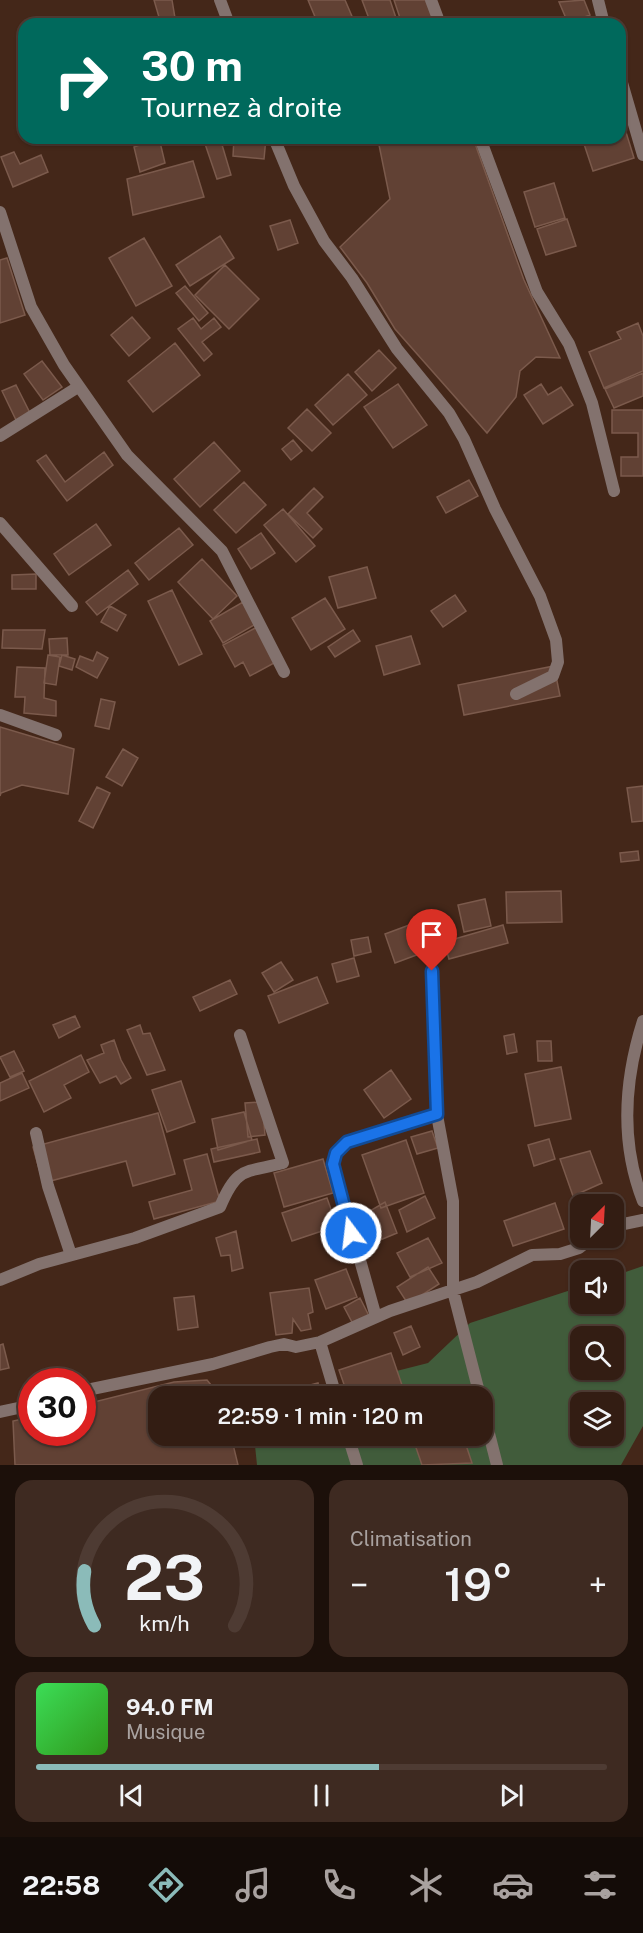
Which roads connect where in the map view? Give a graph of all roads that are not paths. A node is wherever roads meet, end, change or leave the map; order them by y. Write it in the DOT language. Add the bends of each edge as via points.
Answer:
graph roads {
  1 [pos="220,0"];
  2 [pos="431,0"];
  3 [pos="598,0"];
  4 [pos="227,18"];
  5 [pos="438,18"];
  6 [pos="602,18"];
  7 [pos="626,96"];
  8 [pos="276,144"];
  9 [pos="482,144"];
  10 [pos="643,154"];
  11 [pos="0,212"];
  12 [pos="78,387"];
  13 [pos="0,436"];
  14 [pos="614,491"];
  15 [pos="0,523"];
  16 [pos="72,606"];
  17 [pos="284,672"];
  18 [pos="516,694"];
  19 [pos="0,715"];
  20 [pos="56,735"];
  21 [pos="432,971"];
  22 [pos="643,1021"];
  23 [pos="240,1035"];
  24 [pos="437,1114"];
  25 [pos="36,1133"];
  26 [pos="643,1201"];
  27 [pos="643,1220"];
  28 [pos="624,1224"];
  29 [pos="579,1248"];
  30 [pos="71,1255"];
  31 [pos="0,1280"];
  32 [pos="453,1291"];
  33 [pos="376,1317"];
  34 [pos="320,1342"];
  35 [pos="333,1386"];
  36 [pos="477,1386"];
  37 [pos="96,1388"];
  38 [pos="18,1408"];
  39 [pos="0,1412"];
  40 [pos="351,1446"];
  41 [pos="492,1446"];
  42 [pos="357,1465"];
  43 [pos="497,1465"];
  1 -- 4 [label="street"];
  2 -- 5 [label="street"];
  3 -- 6 [label="street"];
  7 -- 10 [label="street"];
  8 -- 18 [label="street" via="324,241 397,349 449,413 540,596 556,640 558,662 553,676"];
  9 -- 14 [label="street" via="537,292 569,344 592,403"];
  11 -- 12 [label="street" via="37,321"];
  12 -- 13 [label="street"];
  12 -- 17 [label="street" via="127,455 222,551"];
  15 -- 16 [label="street"];
  19 -- 20 [label="street"];
  21 -- 24 [label="street"];
  22 -- 26 [label="street" via="634,1050 626,1121"];
  23 -- 30 [label="street" via="284,1163 239,1175 228,1186 220,1206 135,1238"];
  24 -- 32 [label="street" via="453,1201"];
  24 -- 33 [label="street" via="347,1142 336,1153 333,1164"];
  25 -- 30 [label="street" via="48,1186"];
  27 -- 28 [label="street"];
  29 -- 32 [label="street" via="560,1254 532,1255"];
  30 -- 31 [label="street"];
  32 -- 33 [label="street"];
  32 -- 36 [label="street"];
  33 -- 34 [label="street"];
  34 -- 35 [label="street"];
  34 -- 37 [label="street" via="296,1347 284,1344 213,1364"];
  38 -- 39 [label="street"];
  40 -- 42 [label="street"];
  41 -- 43 [label="street"];
}
